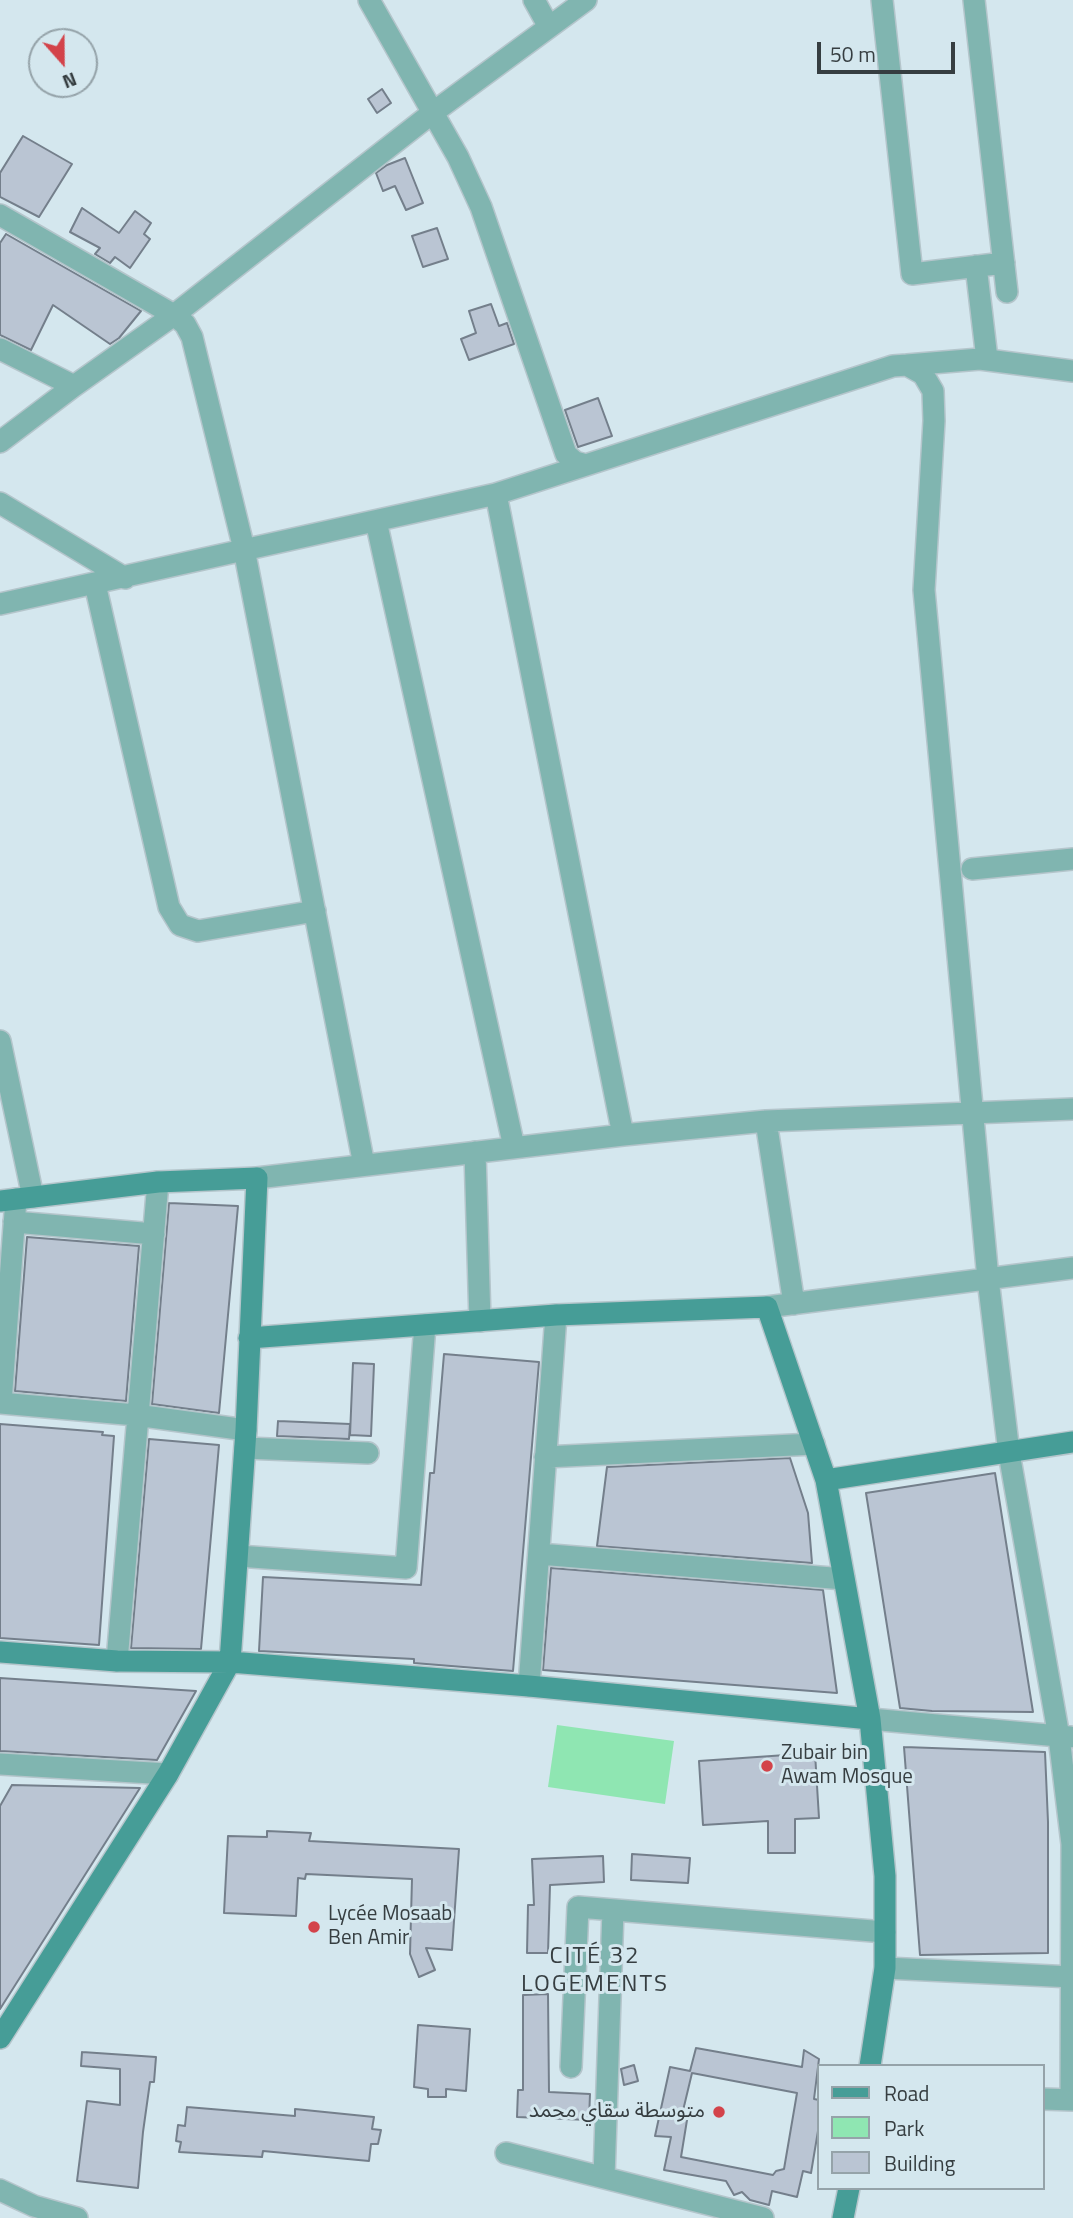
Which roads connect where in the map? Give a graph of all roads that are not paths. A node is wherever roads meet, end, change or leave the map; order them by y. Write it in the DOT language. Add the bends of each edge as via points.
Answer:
graph roads {
  1 [pos="369,0"];
  2 [pos="534,0"];
  3 [pos="586,0"];
  4 [pos="881,0"];
  5 [pos="974,0"];
  6 [pos="549,27"];
  7 [pos="432,114"];
  8 [pos="0,215"];
  9 [pos="1004,263"];
  10 [pos="976,266"];
  11 [pos="1007,292"];
  12 [pos="174,315"];
  13 [pos="0,349"];
  14 [pos="987,359"];
  15 [pos="907,365"];
  16 [pos="1073,371"];
  17 [pos="74,386"];
  18 [pos="0,442"];
  19 [pos="586,465"];
  20 [pos="496,494"];
  21 [pos="0,503"];
  22 [pos="376,521"];
  23 [pos="244,549"];
  24 [pos="125,578"];
  25 [pos="95,584"];
  26 [pos="0,604"];
  27 [pos="1073,859"];
  28 [pos="972,869"];
  29 [pos="315,911"];
  30 [pos="0,1041"];
  31 [pos="1073,1109"];
  32 [pos="971,1112"];
  33 [pos="766,1121"];
  34 [pos="623,1135"];
  35 [pos="514,1147"];
  36 [pos="475,1152"];
  37 [pos="363,1165"];
  38 [pos="257,1178"];
  39 [pos="158,1182"];
  40 [pos="16,1199"];
  41 [pos="14,1222"];
  42 [pos="154,1234"];
  43 [pos="1073,1268"];
  44 [pos="988,1279"];
  45 [pos="794,1304"];
  46 [pos="767,1307"];
  47 [pos="556,1315"];
  48 [pos="480,1321"];
  49 [pos="425,1325"];
  50 [pos="249,1338"];
  51 [pos="0,1403"];
  52 [pos="136,1415"];
  53 [pos="246,1439"];
  54 [pos="1073,1442"];
  55 [pos="814,1444"];
  56 [pos="368,1453"];
  57 [pos="1009,1453"];
  58 [pos="545,1457"];
  59 [pos="826,1480"];
  60 [pos="538,1554"];
  61 [pos="238,1556"];
  62 [pos="844,1578"];
  63 [pos="0,1652"];
  64 [pos="117,1661"];
  65 [pos="230,1662"];
  66 [pos="529,1686"];
  67 [pos="870,1719"];
  68 [pos="1066,1737"];
  69 [pos="0,1764"];
  70 [pos="168,1774"];
  71 [pos="613,1910"];
  72 [pos="885,1932"];
  73 [pos="886,1968"];
  74 [pos="1073,1977"];
  75 [pos="0,2038"];
  76 [pos="870,2064"];
  77 [pos="571,2067"];
  78 [pos="1045,2099"];
  79 [pos="1072,2100"];
  80 [pos="506,2153"];
  81 [pos="604,2177"];
  82 [pos="0,2190"];
  83 [pos="849,2190"];
  84 [pos="77,2218"];
  85 [pos="763,2218"];
  86 [pos="843,2218"];
  1 -- 7 [label="street"];
  2 -- 6 [label="street"];
  3 -- 6 [label="street"];
  4 -- 10 [label="street" via="912,274"];
  5 -- 9 [label="street"];
  6 -- 7 [label="street"];
  7 -- 12 [label="street"];
  7 -- 19 [label="street" via="481,207 566,454"];
  8 -- 12 [label="street"];
  9 -- 10 [label="street"];
  9 -- 11 [label="street"];
  10 -- 14 [label="street"];
  12 -- 17 [label="street"];
  12 -- 23 [label="street" via="192,337"];
  13 -- 17 [label="street"];
  14 -- 15 [label="street"];
  14 -- 16 [label="street"];
  15 -- 19 [label="street"];
  15 -- 32 [label="street" via="923,374 933,391 925,590"];
  17 -- 18 [label="street"];
  19 -- 20 [label="street"];
  20 -- 22 [label="street"];
  20 -- 34 [label="street"];
  21 -- 24 [label="street"];
  22 -- 23 [label="street"];
  22 -- 35 [label="street"];
  23 -- 24 [label="street"];
  23 -- 29 [label="street"];
  24 -- 25 [label="street"];
  25 -- 26 [label="street"];
  25 -- 29 [label="street" via="169,907 180,925 198,931"];
  27 -- 28 [label="street"];
  29 -- 37 [label="street"];
  30 -- 40 [label="street"];
  31 -- 32 [label="street"];
  32 -- 33 [label="street"];
  32 -- 44 [label="street"];
  33 -- 34 [label="street"];
  33 -- 45 [label="street"];
  34 -- 35 [label="street"];
  35 -- 36 [label="street"];
  36 -- 37 [label="street"];
  36 -- 48 [label="street"];
  37 -- 38 [label="street"];
  38 -- 39 [label="street"];
  38 -- 50 [label="street"];
  39 -- 40 [label="street"];
  39 -- 42 [label="street"];
  40 -- 41 [label="street"];
  41 -- 42 [label="street"];
  41 -- 51 [label="street"];
  42 -- 52 [label="street"];
  43 -- 44 [label="street"];
  44 -- 45 [label="street"];
  44 -- 57 [label="street"];
  45 -- 46 [label="street"];
  46 -- 47 [label="street"];
  46 -- 55 [label="street"];
  47 -- 48 [label="street"];
  47 -- 58 [label="street"];
  48 -- 49 [label="street"];
  49 -- 50 [label="street"];
  49 -- 61 [label="street" via="406,1568"];
  50 -- 53 [label="street"];
  51 -- 52 [label="street"];
  52 -- 53 [label="street"];
  52 -- 64 [label="street"];
  53 -- 56 [label="street"];
  53 -- 61 [label="street"];
  54 -- 57 [label="street"];
  55 -- 58 [label="street"];
  55 -- 59 [label="street"];
  57 -- 59 [label="street"];
  57 -- 68 [label="street"];
  58 -- 60 [label="street"];
  59 -- 62 [label="street"];
  60 -- 62 [label="street"];
  60 -- 66 [label="street"];
  61 -- 65 [label="street"];
  62 -- 67 [label="street"];
  63 -- 64 [label="street"];
  64 -- 65 [label="street"];
  65 -- 66 [label="street"];
  65 -- 70 [label="street"];
  66 -- 67 [label="street"];
  67 -- 68 [label="street"];
  67 -- 72 [label="street" via="885,1876"];
  68 -- 74 [label="street"];
  69 -- 70 [label="street"];
  70 -- 75 [label="street"];
  71 -- 72 [label="street"];
  71 -- 77 [label="street" via="578,1907"];
  71 -- 81 [label="street"];
  72 -- 73 [label="street"];
  73 -- 74 [label="street"];
  73 -- 76 [label="street"];
  74 -- 79 [label="street"];
  78 -- 79 [label="street"];
  80 -- 81 [label="street"];
  81 -- 85 [label="street"];
  82 -- 84 [label="street"];
  83 -- 86 [label="street"];
}
